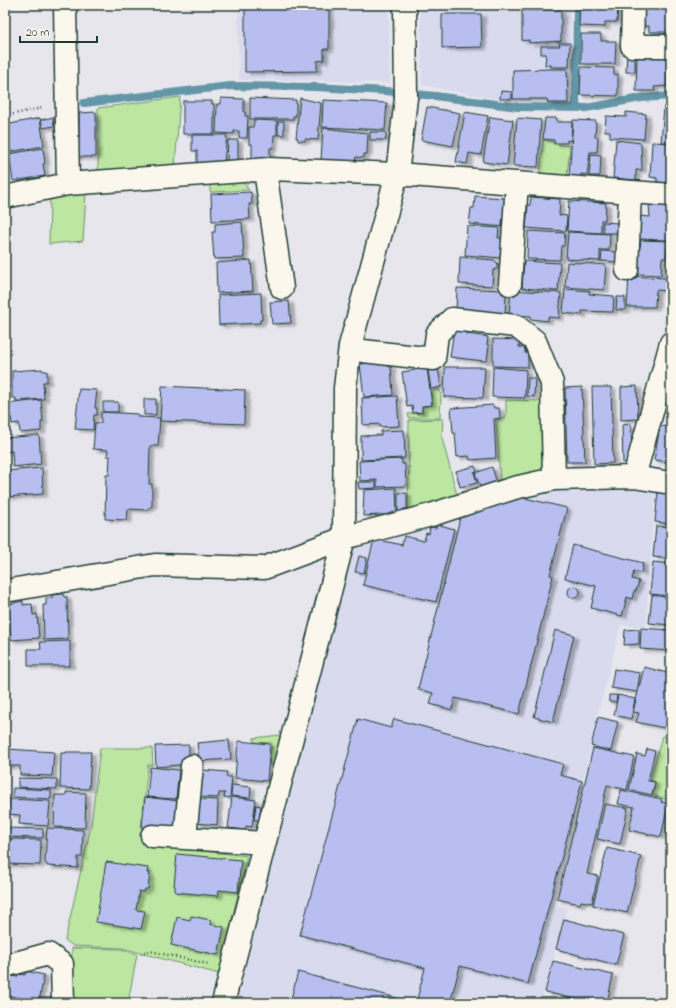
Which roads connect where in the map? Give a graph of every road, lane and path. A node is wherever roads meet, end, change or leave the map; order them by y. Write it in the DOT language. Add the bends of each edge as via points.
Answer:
graph roads {
  1 [pos="64,5"];
  2 [pos="405,5"];
  3 [pos="633,5"];
  4 [pos="671,46"];
  5 [pos="65,104"];
  6 [pos="5,116"];
  7 [pos="265,170"];
  8 [pos="397,174"];
  9 [pos="517,183"];
  10 [pos="68,184"];
  11 [pos="630,192"];
  12 [pos="671,195"];
  13 [pos="5,197"];
  14 [pos="627,270"];
  15 [pos="510,284"];
  16 [pos="282,288"];
  17 [pos="671,343"];
  18 [pos="350,346"];
  19 [pos="634,477"];
  20 [pos="554,479"];
  21 [pos="671,483"];
  22 [pos="344,538"];
  23 [pos="5,591"];
  24 [pos="192,766"];
  25 [pos="152,836"];
  26 [pos="186,838"];
  27 [pos="264,843"];
  28 [pos="140,953"];
  29 [pos="5,966"];
  30 [pos="232,970"];
  31 [pos="63,1003"];
  32 [pos="223,1003"];
  1 -- 5 [label="street"];
  2 -- 8 [label="street" via="406,89"];
  3 -- 4 [label="street" via="632,46"];
  5 -- 6 [label="path"];
  5 -- 10 [label="street"];
  7 -- 8 [label="street"];
  7 -- 10 [label="street"];
  7 -- 16 [label="street"];
  8 -- 9 [label="street"];
  8 -- 18 [label="street"];
  9 -- 11 [label="street"];
  9 -- 15 [label="street"];
  10 -- 13 [label="street"];
  11 -- 12 [label="street"];
  11 -- 14 [label="street"];
  17 -- 19 [label="street"];
  18 -- 20 [label="street" via="363,351 434,359 437,334 452,319 516,326 535,341 552,383"];
  18 -- 22 [label="street" via="345,388"];
  19 -- 20 [label="street"];
  19 -- 21 [label="street"];
  20 -- 22 [label="street" via="514,488 431,515"];
  22 -- 23 [label="street" via="264,568 155,565"];
  22 -- 27 [label="street"];
  24 -- 26 [label="street"];
  25 -- 26 [label="street"];
  26 -- 27 [label="street"];
  27 -- 30 [label="street"];
  28 -- 30 [label="path" via="150,951"];
  29 -- 31 [label="street" via="48,954 62,964"];
  30 -- 32 [label="street"];
}
